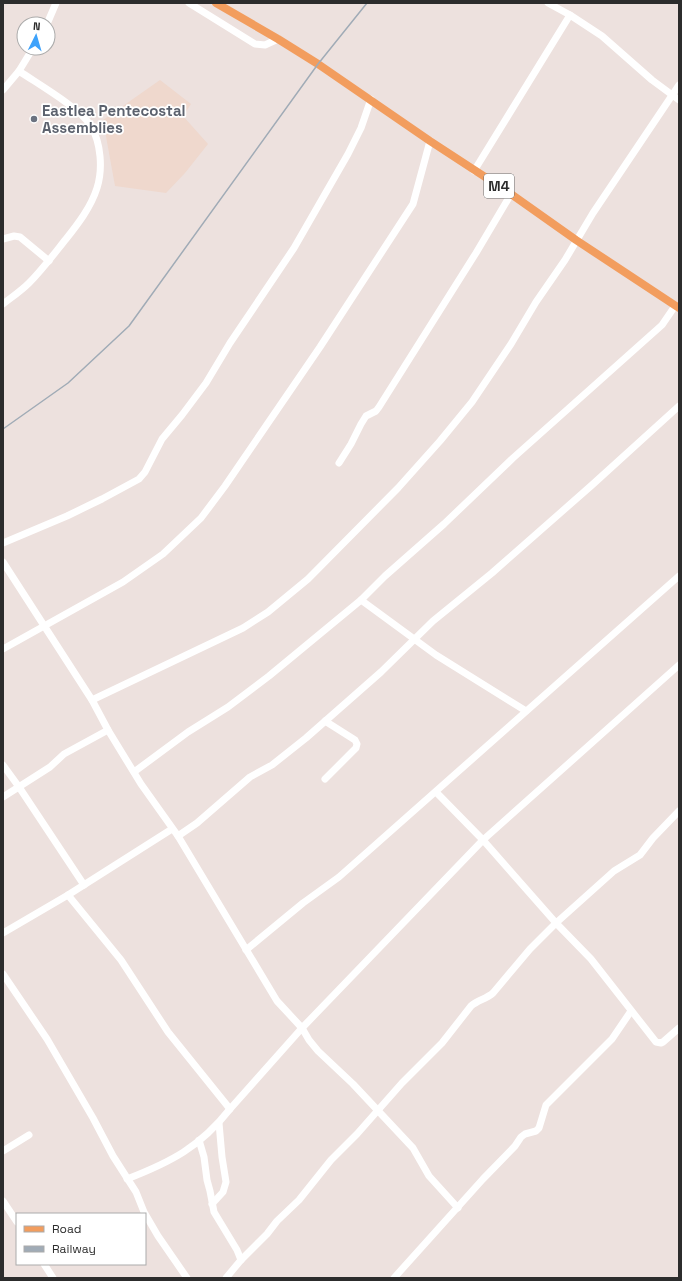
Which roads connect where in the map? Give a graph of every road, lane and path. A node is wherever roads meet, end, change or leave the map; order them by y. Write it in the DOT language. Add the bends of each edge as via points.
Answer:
graph roads {
  1 [pos="56,3"];
  2 [pos="189,3"];
  3 [pos="216,3"];
  4 [pos="548,3"];
  5 [pos="570,15"];
  6 [pos="50,16"];
  7 [pos="278,39"];
  8 [pos="28,56"];
  9 [pos="19,71"];
  10 [pos="679,85"];
  11 [pos="3,90"];
  12 [pos="672,96"];
  13 [pos="370,99"];
  14 [pos="679,100"];
  15 [pos="430,142"];
  16 [pos="474,171"];
  17 [pos="511,194"];
  18 [pos="3,239"];
  19 [pos="576,240"];
  20 [pos="49,261"];
  21 [pos="3,304"];
  22 [pos="677,307"];
  23 [pos="679,406"];
  24 [pos="339,463"];
  25 [pos="3,543"];
  26 [pos="3,562"];
  27 [pos="679,576"];
  28 [pos="361,600"];
  29 [pos="44,626"];
  30 [pos="414,639"];
  31 [pos="3,649"];
  32 [pos="679,664"];
  33 [pos="92,700"];
  34 [pos="526,711"];
  35 [pos="326,721"];
  36 [pos="108,730"];
  37 [pos="3,765"];
  38 [pos="134,772"];
  39 [pos="325,779"];
  40 [pos="19,787"];
  41 [pos="436,792"];
  42 [pos="3,797"];
  43 [pos="679,811"];
  44 [pos="172,829"];
  45 [pos="178,836"];
  46 [pos="483,840"];
  47 [pos="84,885"];
  48 [pos="68,895"];
  49 [pos="556,923"];
  50 [pos="3,933"];
  51 [pos="246,950"];
  52 [pos="3,974"];
  53 [pos="631,1011"];
  54 [pos="302,1028"];
  55 [pos="679,1028"];
  56 [pos="230,1109"];
  57 [pos="377,1112"];
  58 [pos="218,1124"];
  59 [pos="29,1135"];
  60 [pos="199,1140"];
  61 [pos="3,1151"];
  62 [pos="127,1179"];
  63 [pos="3,1201"];
  64 [pos="212,1204"];
  65 [pos="458,1208"];
  66 [pos="145,1213"];
  67 [pos="146,1215"];
  68 [pos="16,1220"];
  69 [pos="241,1260"];
  70 [pos="45,1265"];
  71 [pos="53,1278"];
  72 [pos="187,1278"];
  73 [pos="226,1278"];
  74 [pos="394,1278"];
  1 -- 6 [label="street"];
  2 -- 7 [label="street" via="254,44 265,45"];
  3 -- 7 [label="main road, M4"];
  4 -- 5 [label="street"];
  5 -- 12 [label="street" via="602,36"];
  5 -- 16 [label="street"];
  7 -- 13 [label="main road, M4"];
  8 -- 9 [label="street"];
  9 -- 11 [label="street"];
  9 -- 20 [label="street" via="81,115 96,136 99,148 97,188 86,212"];
  10 -- 12 [label="street"];
  12 -- 14 [label="street"];
  12 -- 19 [label="street"];
  13 -- 15 [label="main road, M4"];
  13 -- 25 [label="street" via="361,128 348,154 294,248 230,342 206,383 162,440 145,472 139,479 102,499"];
  15 -- 16 [label="main road, M4"];
  15 -- 29 [label="street" via="413,204 320,348 201,518 163,554 123,582"];
  16 -- 17 [label="main road, M4"];
  17 -- 19 [label="main road, M4"];
  17 -- 24 [label="street" via="379,407 366,416"];
  18 -- 20 [label="street" via="20,237"];
  19 -- 22 [label="main road, M4"];
  19 -- 33 [label="street" via="472,402 398,488 308,579 268,612 243,628"];
  20 -- 21 [label="street" via="29,283"];
  22 -- 28 [label="street" via="662,324"];
  23 -- 30 [label="street"];
  26 -- 29 [label="street"];
  27 -- 34 [label="street"];
  28 -- 30 [label="street"];
  28 -- 38 [label="street" via="269,676"];
  29 -- 31 [label="street"];
  29 -- 33 [label="street"];
  30 -- 34 [label="street"];
  30 -- 35 [label="street"];
  32 -- 46 [label="street"];
  33 -- 36 [label="street"];
  34 -- 41 [label="street"];
  35 -- 39 [label="street" via="355,740 357,745"];
  35 -- 45 [label="street" via="272,765 250,777"];
  36 -- 38 [label="street"];
  36 -- 40 [label="street" via="64,754 50,767"];
  37 -- 40 [label="street"];
  38 -- 44 [label="street"];
  40 -- 42 [label="street"];
  40 -- 47 [label="street"];
  41 -- 46 [label="street"];
  41 -- 51 [label="street" via="339,878 303,903"];
  43 -- 49 [label="street" via="640,855 614,871"];
  44 -- 45 [label="street"];
  44 -- 47 [label="street"];
  45 -- 51 [label="street"];
  46 -- 49 [label="street"];
  46 -- 54 [label="street"];
  47 -- 48 [label="street"];
  48 -- 50 [label="street"];
  48 -- 56 [label="street" via="121,960 168,1032"];
  49 -- 53 [label="street" via="592,959"];
  49 -- 57 [label="street" via="492,993 471,1006 442,1043"];
  51 -- 54 [label="street" via="277,1001"];
  52 -- 62 [label="street" via="48,1039"];
  53 -- 55 [label="street" via="658,1043 663,1042"];
  53 -- 65 [label="street" via="612,1039 546,1105 539,1128 525,1134"];
  54 -- 56 [label="street"];
  54 -- 57 [label="street" via="314,1046"];
  56 -- 58 [label="street"];
  57 -- 65 [label="street" via="413,1148 429,1176"];
  57 -- 69 [label="street" via="331,1160 299,1200"];
  58 -- 60 [label="street"];
  58 -- 64 [label="street" via="226,1182 223,1192"];
  59 -- 61 [label="street"];
  60 -- 62 [label="street" via="174,1159"];
  60 -- 64 [label="street"];
  62 -- 66 [label="street" via="136,1192"];
  63 -- 68 [label="street"];
  64 -- 69 [label="street"];
  65 -- 74 [label="street"];
  67 -- 72 [label="street"];
  69 -- 73 [label="street"];
  70 -- 71 [label="street"];
}
